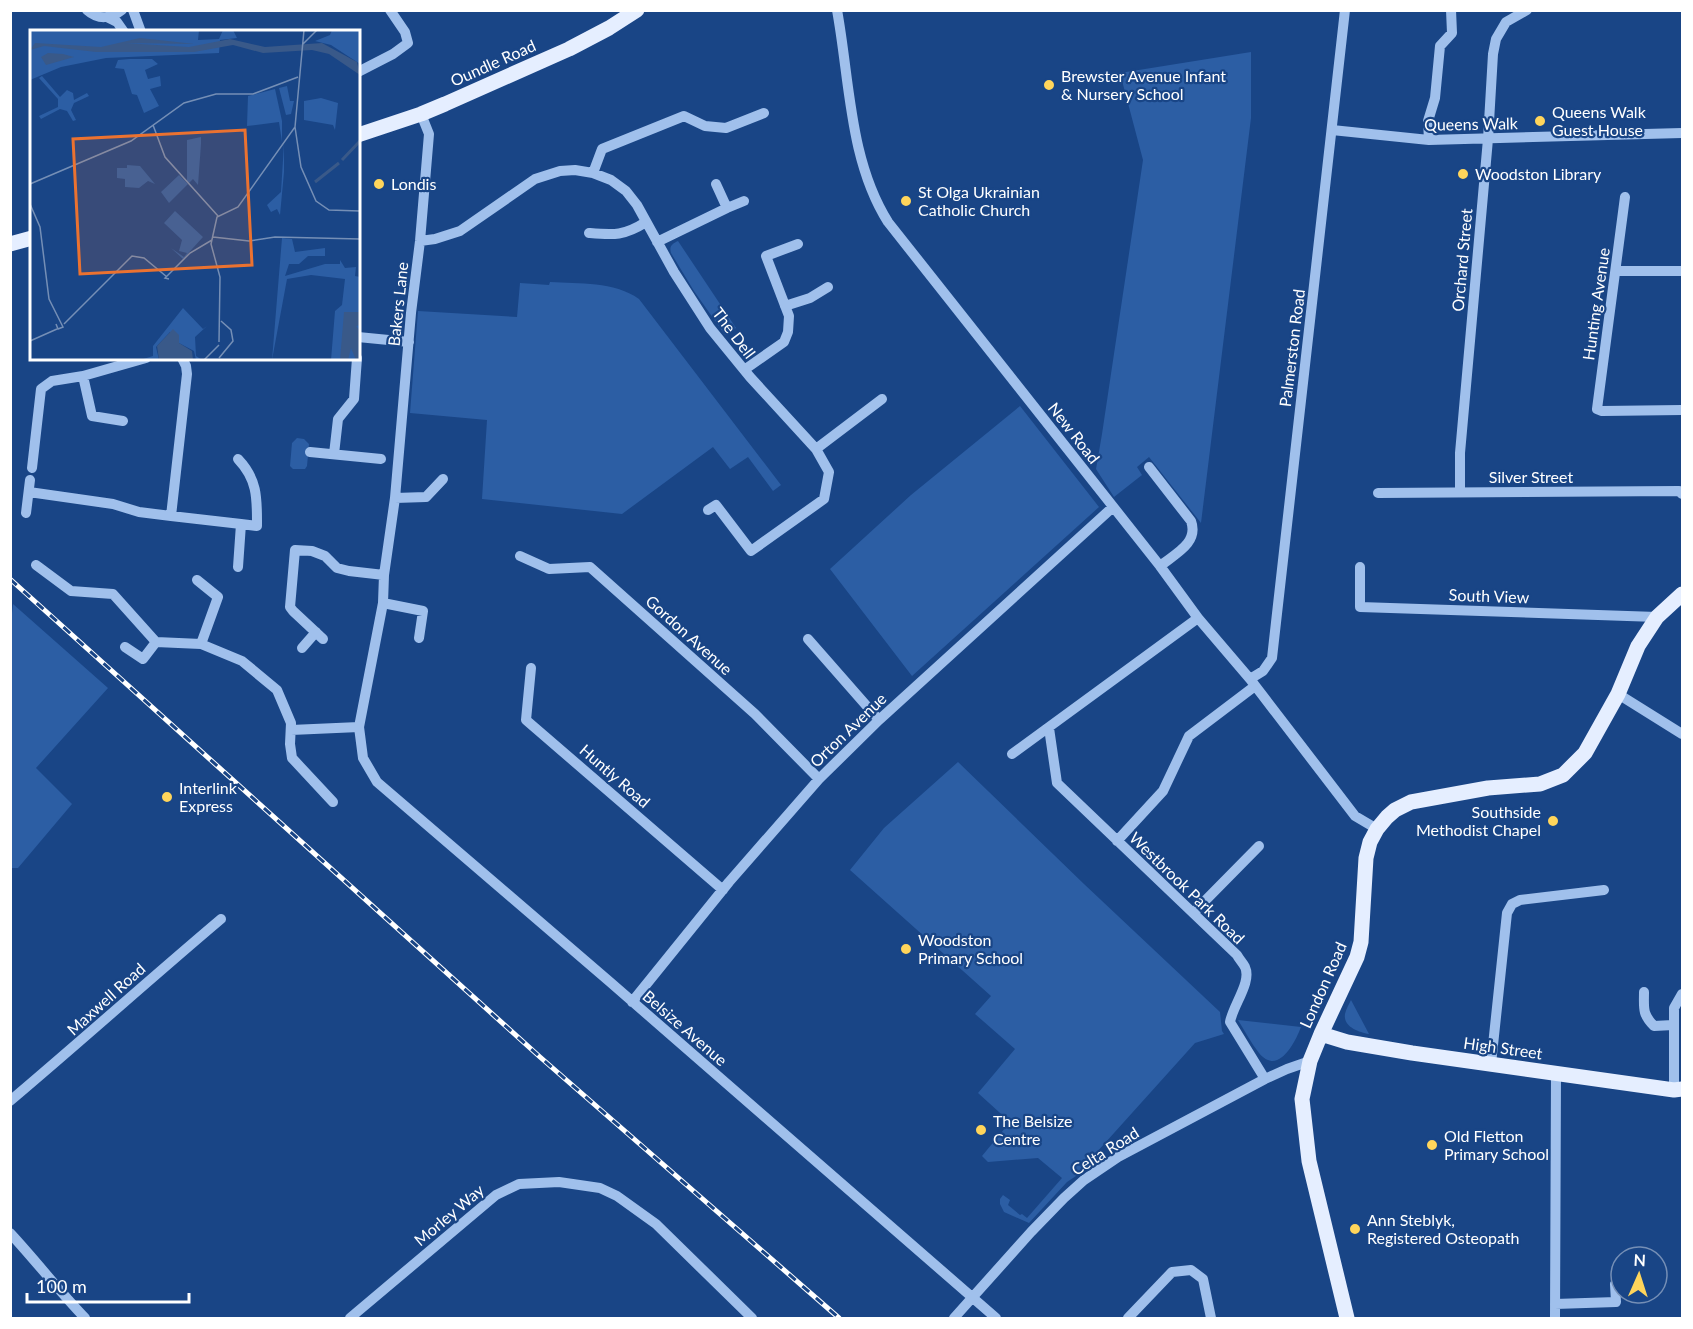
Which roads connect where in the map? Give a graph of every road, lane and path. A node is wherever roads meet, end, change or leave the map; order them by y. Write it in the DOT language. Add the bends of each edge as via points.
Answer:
graph roads {
  1 [pos="87,10"];
  2 [pos="122,10"];
  3 [pos="133,10"];
  4 [pos="390,10"];
  5 [pos="637,10"];
  6 [pos="837,10"];
  7 [pos="1345,10"];
  8 [pos="1451,10"];
  9 [pos="1527,10"];
  10 [pos="107,17"];
  11 [pos="123,30"];
  12 [pos="140,30"];
  13 [pos="360,71"];
  14 [pos="764,113"];
  15 [pos="421,114"];
  16 [pos="1332,130"];
  17 [pos="360,134"];
  18 [pos="1683,134"];
  19 [pos="1488,139"];
  20 [pos="1429,140"];
  21 [pos="593,173"];
  22 [pos="716,184"];
  23 [pos="1625,197"];
  24 [pos="744,201"];
  25 [pos="727,208"];
  26 [pos="646,222"];
  27 [pos="589,233"];
  28 [pos="30,239"];
  29 [pos="420,241"];
  30 [pos="657,242"];
  31 [pos="10,244"];
  32 [pos="798,244"];
  33 [pos="1616,272"];
  34 [pos="1683,272"];
  35 [pos="828,287"];
  36 [pos="786,306"];
  37 [pos="360,337"];
  38 [pos="409,342"];
  39 [pos="139,360"];
  40 [pos="183,360"];
  41 [pos="357,360"];
  42 [pos="744,369"];
  43 [pos="83,376"];
  44 [pos="882,399"];
  45 [pos="1683,411"];
  46 [pos="123,421"];
  47 [pos="816,448"];
  48 [pos="310,452"];
  49 [pos="334,454"];
  50 [pos="238,459"];
  51 [pos="381,459"];
  52 [pos="1149,467"];
  53 [pos="32,468"];
  54 [pos="443,479"];
  55 [pos="30,480"];
  56 [pos="29,492"];
  57 [pos="1460,492"];
  58 [pos="1378,493"];
  59 [pos="1683,494"];
  60 [pos="395,498"];
  61 [pos="1113,507"];
  62 [pos="708,510"];
  63 [pos="26,513"];
  64 [pos="171,516"];
  65 [pos="241,524"];
  66 [pos="520,556"];
  67 [pos="36,565"];
  68 [pos="1160,566"];
  69 [pos="238,567"];
  70 [pos="1360,567"];
  71 [pos="384,575"];
  72 [pos="197,580"];
  73 [pos="1683,594"];
  74 [pos="383,603"];
  75 [pos="1657,617"];
  76 [pos="1198,618"];
  77 [pos="419,638"];
  78 [pos="808,639"];
  79 [pos="156,642"];
  80 [pos="201,644"];
  81 [pos="125,647"];
  82 [pos="302,648"];
  83 [pos="531,668"];
  84 [pos="1252,683"];
  85 [pos="1618,694"];
  86 [pos="879,720"];
  87 [pos="359,727"];
  88 [pos="1049,728"];
  89 [pos="291,730"];
  90 [pos="1683,734"];
  91 [pos="1012,754"];
  92 [pos="819,778"];
  93 [pos="377,782"];
  94 [pos="333,802"];
  95 [pos="1377,829"];
  96 [pos="1117,841"];
  97 [pos="1259,846"];
  98 [pos="723,890"];
  99 [pos="1604,890"];
  100 [pos="1193,913"];
  101 [pos="220,920"];
  102 [pos="1644,992"];
  103 [pos="1683,994"];
  104 [pos="632,1002"];
  105 [pos="1673,1025"];
  106 [pos="1321,1034"];
  107 [pos="1310,1061"];
  108 [pos="1491,1064"];
  109 [pos="1556,1074"];
  110 [pos="1265,1079"];
  111 [pos="1678,1089"];
  112 [pos="10,1101"];
  113 [pos="10,1233"];
  114 [pos="972,1298"];
  115 [pos="1609,1302"];
  116 [pos="1555,1304"];
  117 [pos="85,1318"];
  118 [pos="350,1318"];
  119 [pos="752,1318"];
  120 [pos="954,1318"];
  121 [pos="996,1318"];
  122 [pos="1128,1318"];
  123 [pos="1211,1318"];
  124 [pos="1347,1318"];
  125 [pos="1555,1318"];
  1 -- 10 [label="street"];
  2 -- 10 [label="street"];
  3 -- 12 [label="street"];
  4 -- 13 [label="street" via="408,43"];
  5 -- 15 [label="main road, Oundle Road" via="568,49"];
  6 -- 61 [label="street, New Road" via="854,123 877,204"];
  7 -- 16 [label="street, Palmerston Road"];
  8 -- 20 [label="street" via="1452,33 1440,46 1435,98 1428,121"];
  9 -- 19 [label="street, Orchard Street" via="1506,22 1496,39"];
  10 -- 11 [label="street"];
  14 -- 21 [label="street" via="726,128 705,126 684,116 602,149"];
  15 -- 17 [label="main road, Oundle Road"];
  15 -- 29 [label="street, Bakers Lane" via="429,134"];
  16 -- 20 [label="street, Queens Walk"];
  16 -- 84 [label="street, Palmerston Road" via="1272,658"];
  18 -- 19 [label="street, Queens Walk"];
  19 -- 20 [label="street, Queens Walk"];
  19 -- 57 [label="street, Orchard Street" via="1460,453"];
  21 -- 26 [label="street, The Dell" via="626,191"];
  21 -- 29 [label="street, The Dell" via="560,171 535,179 460,231"];
  22 -- 25 [label="street"];
  23 -- 33 [label="street, Hunting Avenue"];
  24 -- 25 [label="street"];
  25 -- 30 [label="street"];
  26 -- 27 [label="street" via="615,235"];
  26 -- 30 [label="street, The Dell"];
  28 -- 31 [label="main road"];
  29 -- 38 [label="street, Bakers Lane"];
  30 -- 42 [label="street, The Dell" via="710,328"];
  32 -- 36 [label="street" via="766,256"];
  33 -- 34 [label="street"];
  33 -- 45 [label="street, Hunting Avenue" via="1597,409"];
  35 -- 36 [label="street"];
  36 -- 42 [label="street" via="789,316 784,342"];
  37 -- 38 [label="street"];
  38 -- 60 [label="street, Bakers Lane"];
  39 -- 43 [label="street"];
  40 -- 64 [label="street" via="187,374"];
  41 -- 49 [label="street" via="354,399 338,419"];
  42 -- 47 [label="street, The Dell"];
  43 -- 46 [label="street" via="92,416"];
  43 -- 53 [label="street" via="52,381 40,389"];
  44 -- 47 [label="street"];
  47 -- 62 [label="street, The Dell" via="829,472 824,499 751,551 716,505"];
  48 -- 49 [label="street"];
  49 -- 51 [label="street"];
  50 -- 65 [label="street" via="253,480 257,509 257,526"];
  52 -- 68 [label="street" via="1194,528 1190,541"];
  54 -- 60 [label="street" via="426,497"];
  55 -- 56 [label="street"];
  56 -- 63 [label="street"];
  56 -- 64 [label="street"];
  57 -- 58 [label="street, Silver Street"];
  57 -- 59 [label="street, Silver Street"];
  60 -- 71 [label="street, Bakers Lane"];
  61 -- 68 [label="street, New Road"];
  61 -- 86 [label="street, Orton Avenue"];
  64 -- 65 [label="street"];
  65 -- 69 [label="street"];
  66 -- 92 [label="street, Gordon Avenue" via="549,569 590,567 755,714"];
  67 -- 79 [label="street" via="71,591 113,594"];
  68 -- 76 [label="street, New Road"];
  70 -- 75 [label="street, South View" via="1360,607"];
  71 -- 74 [label="street, Bakers Lane"];
  71 -- 82 [label="street" via="337,568 325,556 295,544 290,607 319,635"];
  72 -- 80 [label="street" via="218,597"];
  73 -- 75 [label="main road, London Road"];
  74 -- 77 [label="street" via="423,611"];
  74 -- 87 [label="street, Bakers Lane"];
  75 -- 85 [label="main road, London Road" via="1638,646"];
  76 -- 84 [label="street, New Road"];
  76 -- 88 [label="street"];
  78 -- 86 [label="street"];
  79 -- 80 [label="street"];
  79 -- 81 [label="street" via="143,659"];
  80 -- 89 [label="street" via="242,661 277,690"];
  83 -- 98 [label="street, Huntly Road" via="526,720"];
  84 -- 95 [label="street, New Road" via="1355,816"];
  84 -- 96 [label="street, Palmerston Road" via="1189,735 1163,791"];
  85 -- 90 [label="street"];
  85 -- 95 [label="main road, London Road" via="1585,753 1563,775 1540,784 1488,788 1411,802 1395,810"];
  86 -- 92 [label="street, Orton Avenue"];
  87 -- 89 [label="street"];
  87 -- 93 [label="street, Bakers Lane" via="363,758"];
  88 -- 91 [label="street"];
  88 -- 96 [label="street, Westbrook Park Road" via="1057,783"];
  89 -- 94 [label="street" via="292,758"];
  92 -- 98 [label="street, Orton Avenue"];
  93 -- 104 [label="street, Belsize Avenue"];
  95 -- 106 [label="main road, London Road" via="1366,858 1361,942"];
  96 -- 100 [label="street, Westbrook Park Road"];
  97 -- 100 [label="street"];
  98 -- 104 [label="street, Orton Avenue"];
  99 -- 108 [label="street" via="1512,904 1507,913"];
  100 -- 110 [label="street, Westbrook Park Road" via="1245,966 1245,985 1230,1022"];
  101 -- 112 [label="street, Maxwell Road"];
  102 -- 105 [label="street" via="1647,1019 1654,1026"];
  103 -- 105 [label="street" via="1674,1008"];
  104 -- 114 [label="street, Belsize Avenue"];
  105 -- 111 [label="street"];
  106 -- 107 [label="main road, London Road"];
  106 -- 108 [label="main road, High Street" via="1347,1042"];
  107 -- 110 [label="street, Celta Road"];
  107 -- 124 [label="main road, London Road" via="1302,1100 1310,1161"];
  108 -- 109 [label="main road, High Street"];
  109 -- 111 [label="main road, High Street"];
  109 -- 116 [label="street"];
  110 -- 114 [label="street, Celta Road" via="1118,1157 1084,1180"];
  113 -- 117 [label="street"];
  114 -- 120 [label="street, Celta Road"];
  114 -- 121 [label="street, Belsize Avenue"];
  115 -- 116 [label="street"];
  116 -- 125 [label="street"];
  118 -- 119 [label="street, Morley Way" via="496,1195 519,1184 559,1182 600,1188 635,1208"];
  122 -- 123 [label="street" via="1172,1272 1191,1270 1203,1279"];
}
